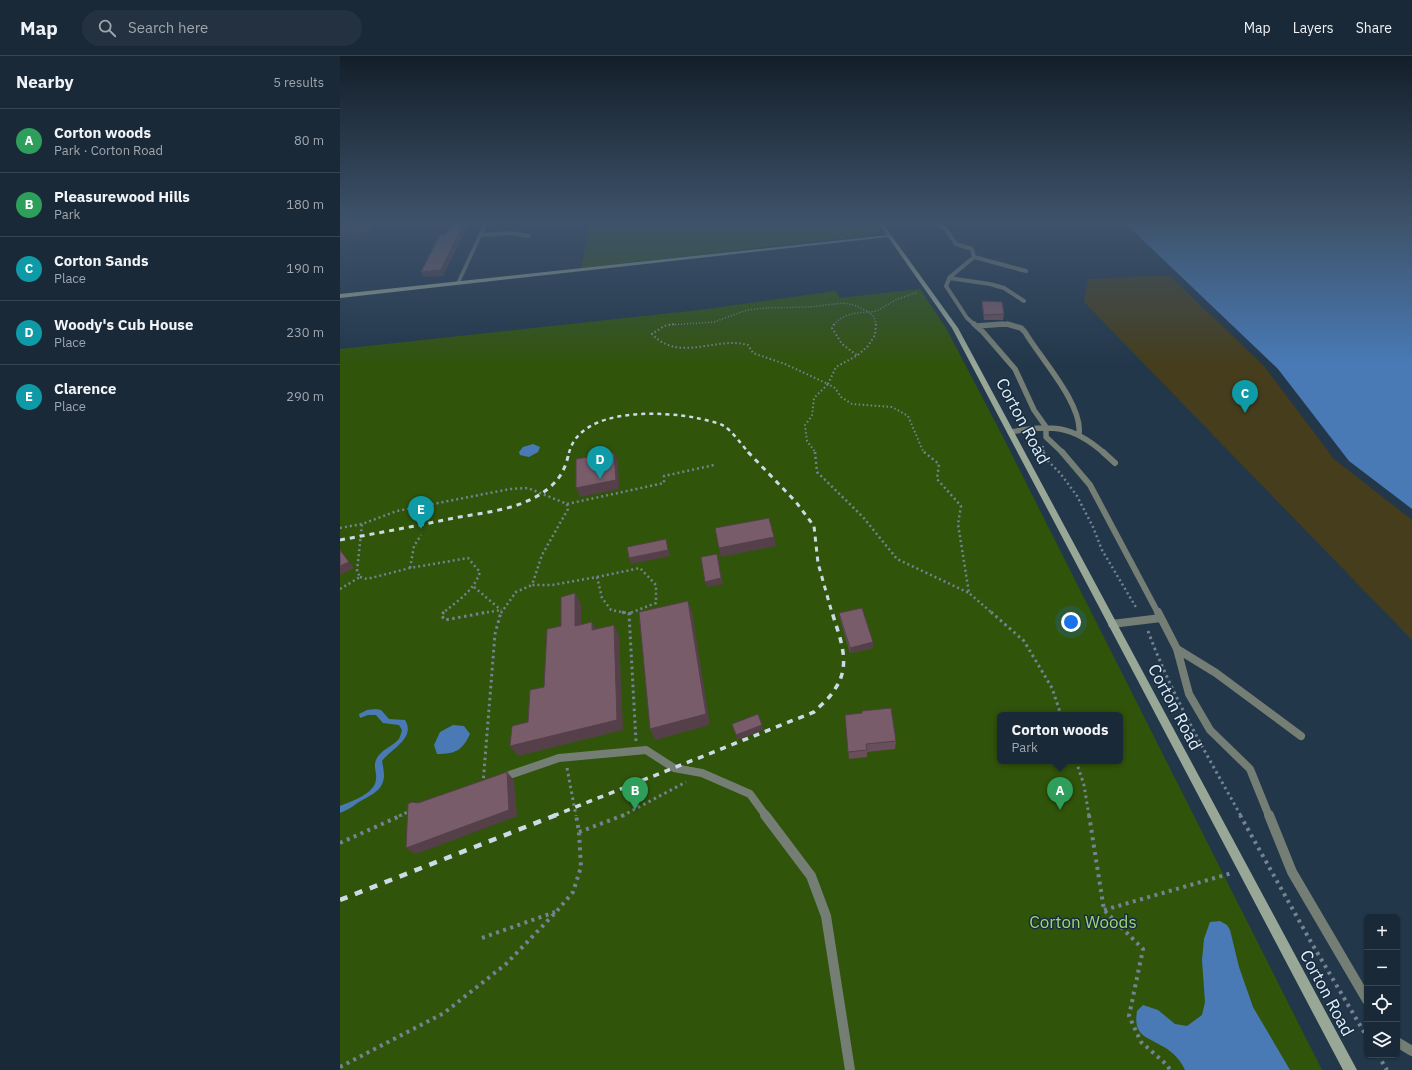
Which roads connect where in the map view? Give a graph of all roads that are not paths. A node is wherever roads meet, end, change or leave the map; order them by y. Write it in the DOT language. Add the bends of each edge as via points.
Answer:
graph roads {
  1 [pos="464,270"];
  2 [pos="574,270"];
  3 [pos="915,270"];
  4 [pos="958,270"];
  5 [pos="949,278"];
  6 [pos="458,283"];
  7 [pos="340,296"];
  8 [pos="1024,301"];
  9 [pos="977,326"];
  10 [pos="1046,427"];
  11 [pos="1010,432"];
  12 [pos="1080,434"];
  13 [pos="1115,463"];
  14 [pos="1161,618"];
  15 [pos="1112,624"];
  16 [pos="1177,649"];
  17 [pos="1300,736"];
  18 [pos="483,785"];
  19 [pos="1364,995"];
  20 [pos="1400,1044"];
  21 [pos="1412,1051"];
  22 [pos="850,1070"];
  23 [pos="1350,1070"];
  1 -- 6 [label="street"];
  2 -- 6 [label="main road"];
  3 -- 11 [label="main road, Corton Road" via="955,328"];
  4 -- 5 [label="lane"];
  5 -- 8 [label="lane" via="1004,288"];
  5 -- 9 [label="lane" via="946,286 967,318"];
  6 -- 7 [label="main road"];
  9 -- 10 [label="lane" via="1014,370 1034,410"];
  9 -- 12 [label="lane" via="1006,324 1021,328 1025,332 1073,403"];
  10 -- 11 [label="lane"];
  10 -- 12 [label="lane"];
  10 -- 14 [label="lane" via="1046,436 1090,485"];
  11 -- 15 [label="main road, Corton Road"];
  12 -- 13 [label="lane"];
  14 -- 15 [label="lane"];
  14 -- 16 [label="lane"];
  15 -- 23 [label="main road, Corton Road"];
  16 -- 17 [label="lane" via="1216,673"];
  16 -- 19 [label="lane" via="1189,694 1210,730 1250,769 1292,872"];
  18 -- 22 [label="lane" via="559,758 646,750 674,768 702,774 750,794 811,876 826,916"];
  20 -- 21 [label="lane"];
}
